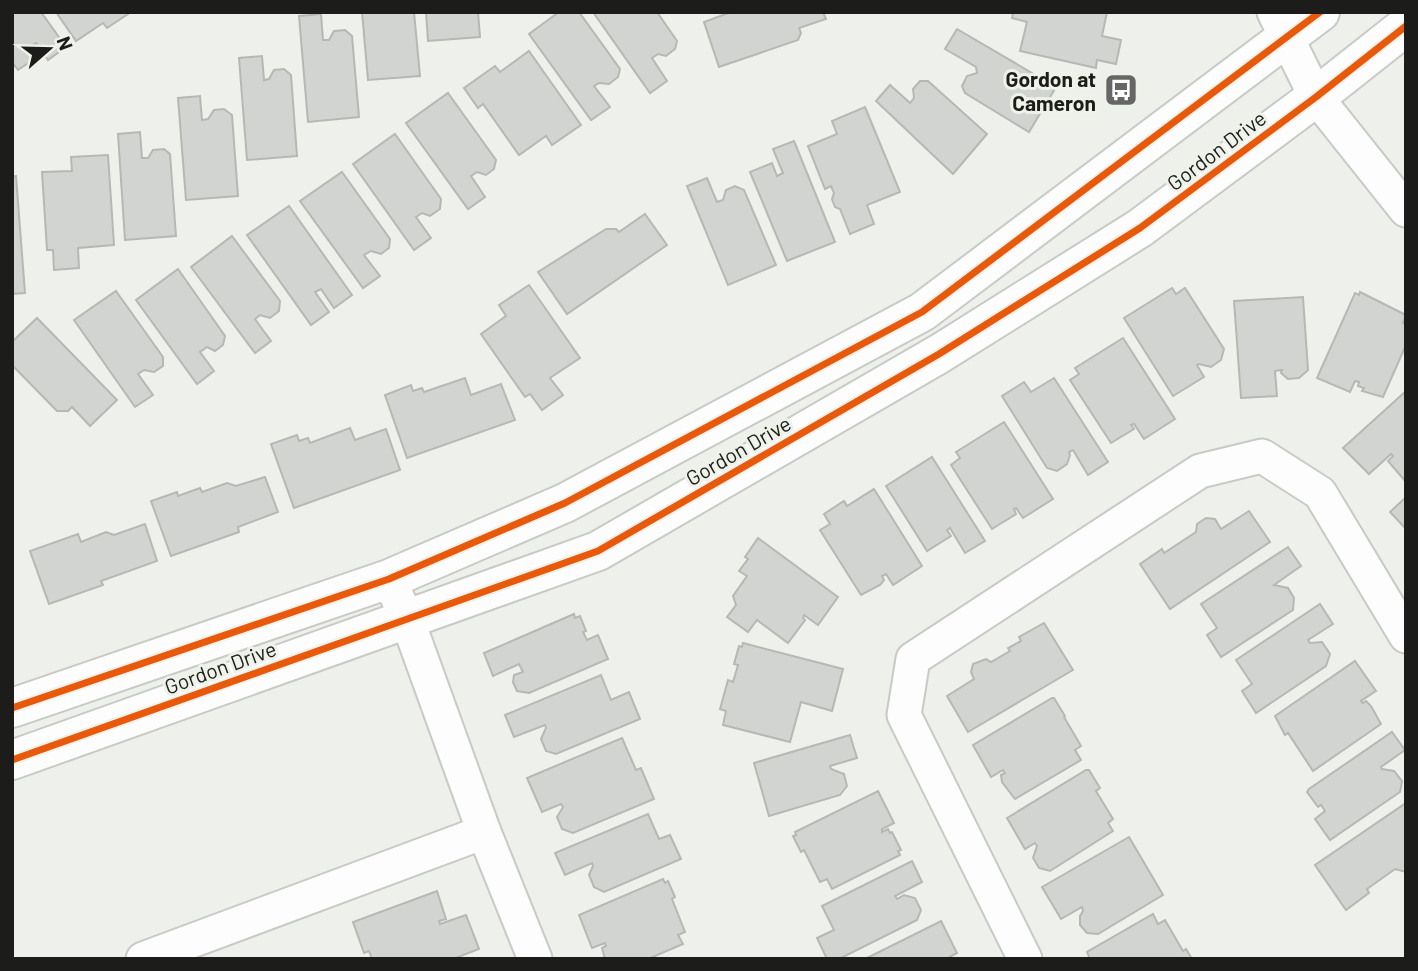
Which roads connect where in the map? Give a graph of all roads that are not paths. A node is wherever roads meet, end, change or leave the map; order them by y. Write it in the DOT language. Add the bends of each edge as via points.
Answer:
graph roads {
  1 [pos="1321,12"];
  2 [pos="1280,26"];
  3 [pos="1406,26"];
  4 [pos="1316,97"];
  5 [pos="1406,210"];
  6 [pos="389,579"];
  7 [pos="407,619"];
  8 [pos="1406,636"];
  9 [pos="12,708"];
  10 [pos="12,760"];
  11 [pos="484,832"];
  12 [pos="143,959"];
  13 [pos="535,959"];
  14 [pos="1026,959"];
  1 -- 2 [label="main road, Gordon Drive"];
  2 -- 4 [label="street"];
  2 -- 6 [label="main road, Gordon Drive" via="922,312 565,503"];
  3 -- 4 [label="main road, Gordon Drive"];
  4 -- 5 [label="street"];
  4 -- 7 [label="main road, Gordon Drive" via="1140,228 939,354 598,551"];
  6 -- 7 [label="street"];
  6 -- 9 [label="main road, Gordon Drive"];
  7 -- 10 [label="main road, Gordon Drive"];
  7 -- 11 [label="street"];
  8 -- 14 [label="street" via="1320,493 1262,456 1200,471 913,659 904,715"];
  11 -- 12 [label="street"];
  11 -- 13 [label="street"];
}
